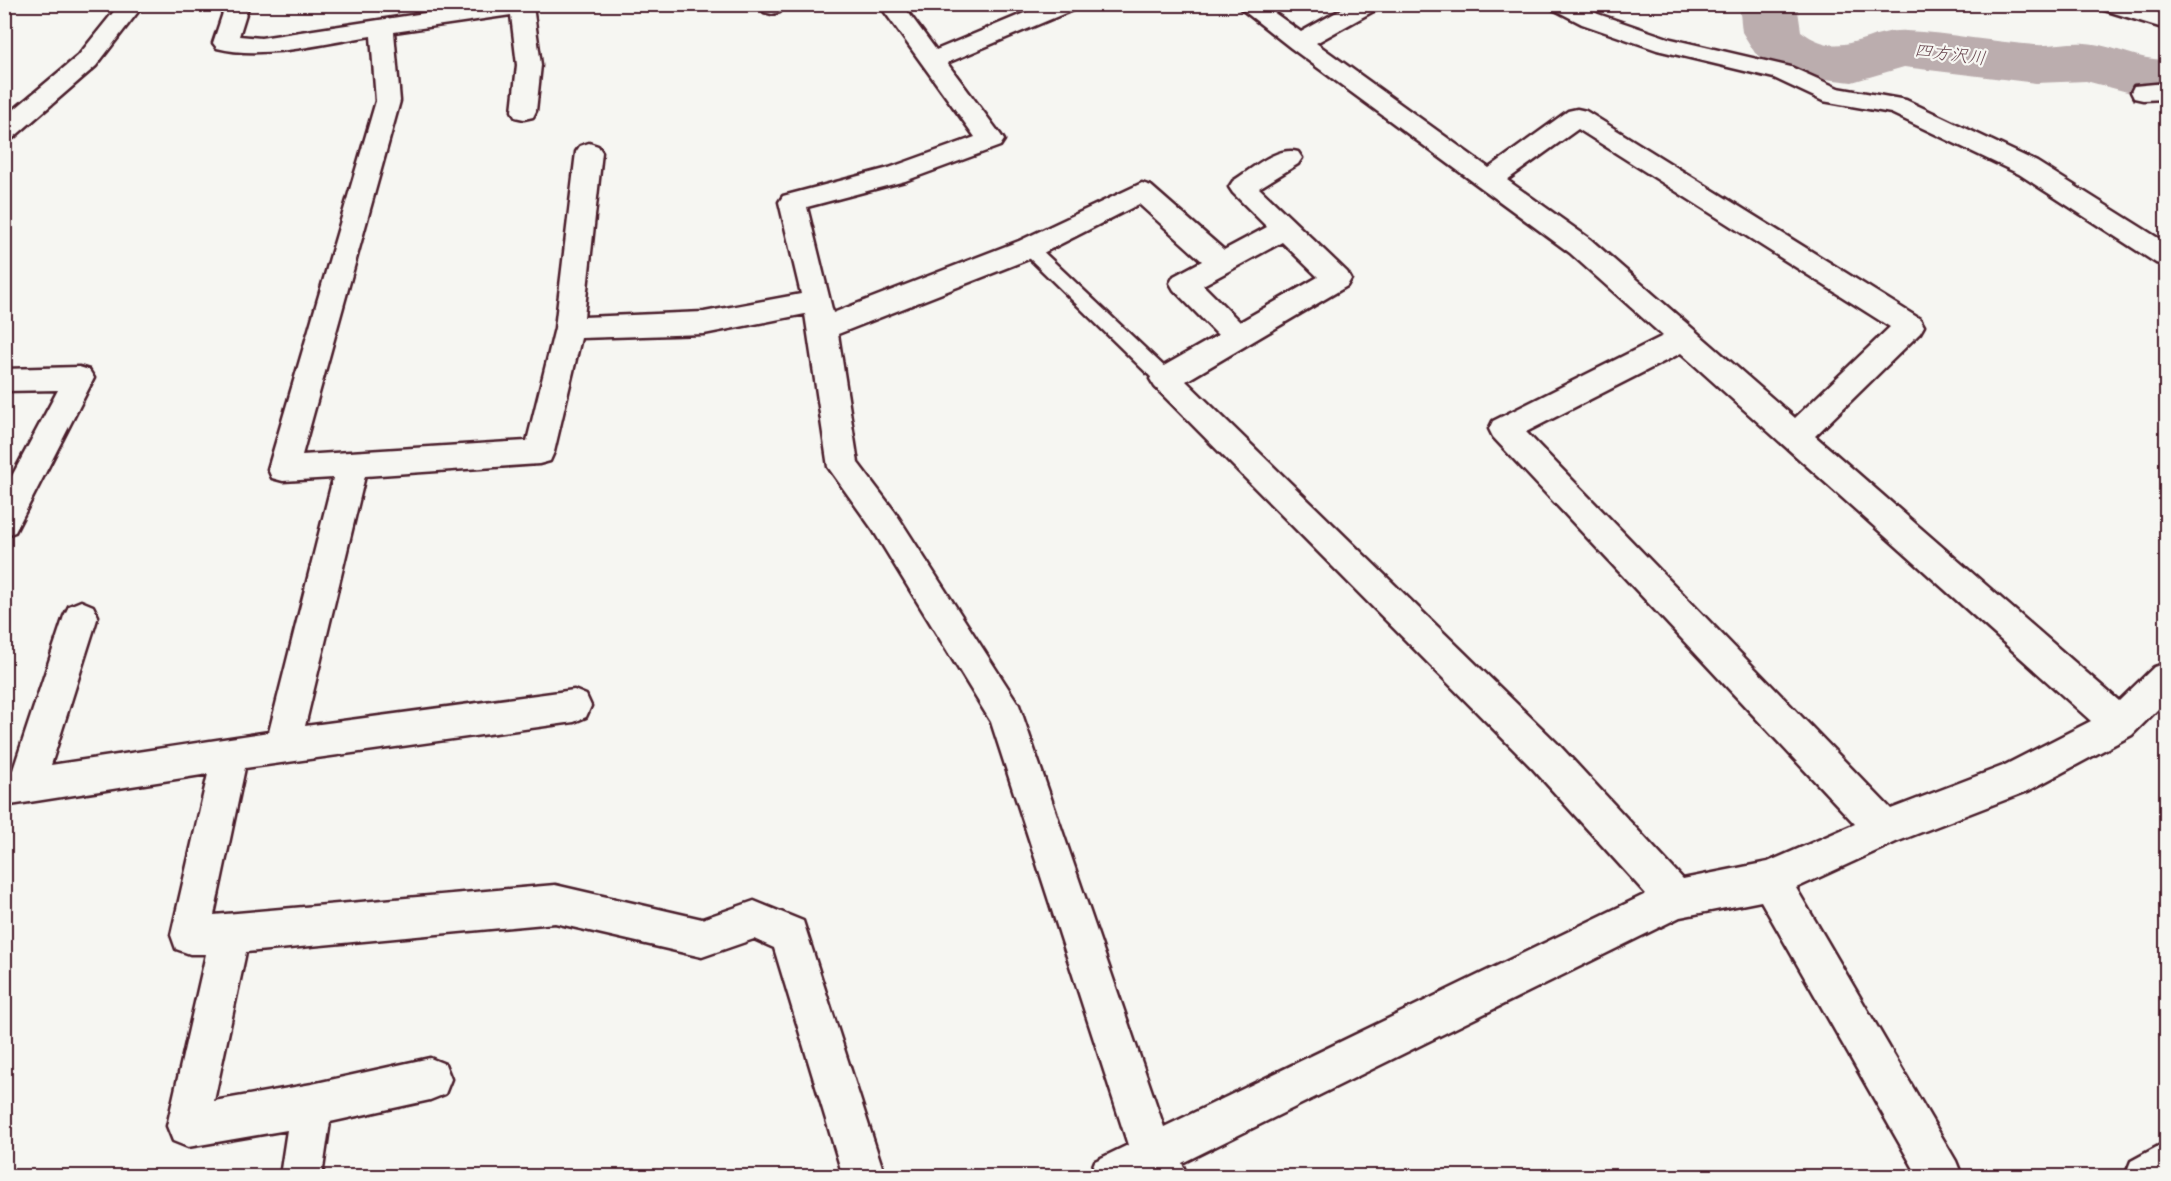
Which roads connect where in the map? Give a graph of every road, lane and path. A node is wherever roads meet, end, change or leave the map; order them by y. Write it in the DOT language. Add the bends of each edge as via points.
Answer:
graph roads {
  1 [pos="133,4"];
  2 [pos="238,4"];
  3 [pos="890,4"];
  4 [pos="1067,4"];
  5 [pos="1246,4"];
  6 [pos="1369,4"];
  7 [pos="1561,4"];
  8 [pos="2109,4"];
  9 [pos="2141,8"];
  10 [pos="2166,22"];
  11 [pos="382,28"];
  12 [pos="1299,43"];
  13 [pos="931,61"];
  14 [pos="524,111"];
  15 [pos="4,132"];
  16 [pos="588,152"];
  17 [pos="1289,158"];
  18 [pos="1490,180"];
  19 [pos="1285,229"];
  20 [pos="1029,248"];
  21 [pos="2166,256"];
  22 [pos="1221,263"];
  23 [pos="820,315"];
  24 [pos="569,328"];
  25 [pos="1238,337"];
  26 [pos="1683,339"];
  27 [pos="1165,379"];
  28 [pos="4,380"];
  29 [pos="1795,437"];
  30 [pos="352,465"];
  31 [pos="4,523"];
  32 [pos="81,616"];
  33 [pos="2166,678"];
  34 [pos="574,706"];
  35 [pos="2120,724"];
  36 [pos="283,746"];
  37 [pos="230,756"];
  38 [pos="15,788"];
  39 [pos="1885,829"];
  40 [pos="1770,880"];
  41 [pos="1676,899"];
  42 [pos="230,934"];
  43 [pos="429,1079"];
  44 [pos="312,1105"];
  45 [pos="2166,1163"];
  46 [pos="1160,1166"];
  47 [pos="301,1176"];
  48 [pos="864,1176"];
  49 [pos="1110,1176"];
  50 [pos="1941,1176"];
  51 [pos="2146,1176"];
  1 -- 15 [label="street" via="87,62"];
  2 -- 11 [label="street" via="225,43 261,45"];
  3 -- 13 [label="street"];
  4 -- 13 [label="street"];
  5 -- 12 [label="street"];
  6 -- 12 [label="street"];
  7 -- 21 [label="street" via="1590,19 1665,45 1782,72 1832,95 1896,106 2028,168"];
  8 -- 9 [label="street"];
  9 -- 10 [label="street"];
  11 -- 14 [label="street" via="521,6 529,65"];
  11 -- 30 [label="street" via="388,101 283,469"];
  12 -- 18 [label="street"];
  13 -- 23 [label="street" via="991,140 896,175 792,202"];
  16 -- 24 [label="street"];
  17 -- 19 [label="street" via="1242,188"];
  18 -- 26 [label="street" via="1580,246"];
  18 -- 29 [label="street" via="1578,117 1910,326"];
  19 -- 22 [label="street"];
  19 -- 25 [label="street" via="1337,279"];
  20 -- 22 [label="street" via="1142,192"];
  20 -- 23 [label="street"];
  20 -- 27 [label="lane"];
  22 -- 25 [label="street" via="1184,283"];
  23 -- 24 [label="street"];
  23 -- 46 [label="street" via="843,467 884,521 1007,716"];
  24 -- 30 [label="street" via="539,452"];
  25 -- 27 [label="street"];
  26 -- 29 [label="street"];
  26 -- 39 [label="street" via="1504,429"];
  27 -- 41 [label="street" via="1546,757"];
  28 -- 31 [label="street" via="79,378"];
  29 -- 35 [label="street"];
  30 -- 36 [label="street"];
  32 -- 38 [label="street"];
  33 -- 35 [label="street"];
  34 -- 36 [label="street"];
  35 -- 39 [label="street" via="2015,779"];
  36 -- 37 [label="street"];
  37 -- 38 [label="street"];
  37 -- 42 [label="street" via="190,935"];
  39 -- 40 [label="street"];
  40 -- 41 [label="street"];
  40 -- 50 [label="street"];
  41 -- 46 [label="street"];
  42 -- 44 [label="street" via="189,1126"];
  42 -- 48 [label="street" via="555,904 702,938 754,920 789,935"];
  43 -- 44 [label="street"];
  44 -- 47 [label="street"];
  45 -- 51 [label="street"];
  46 -- 49 [label="street"];
}
